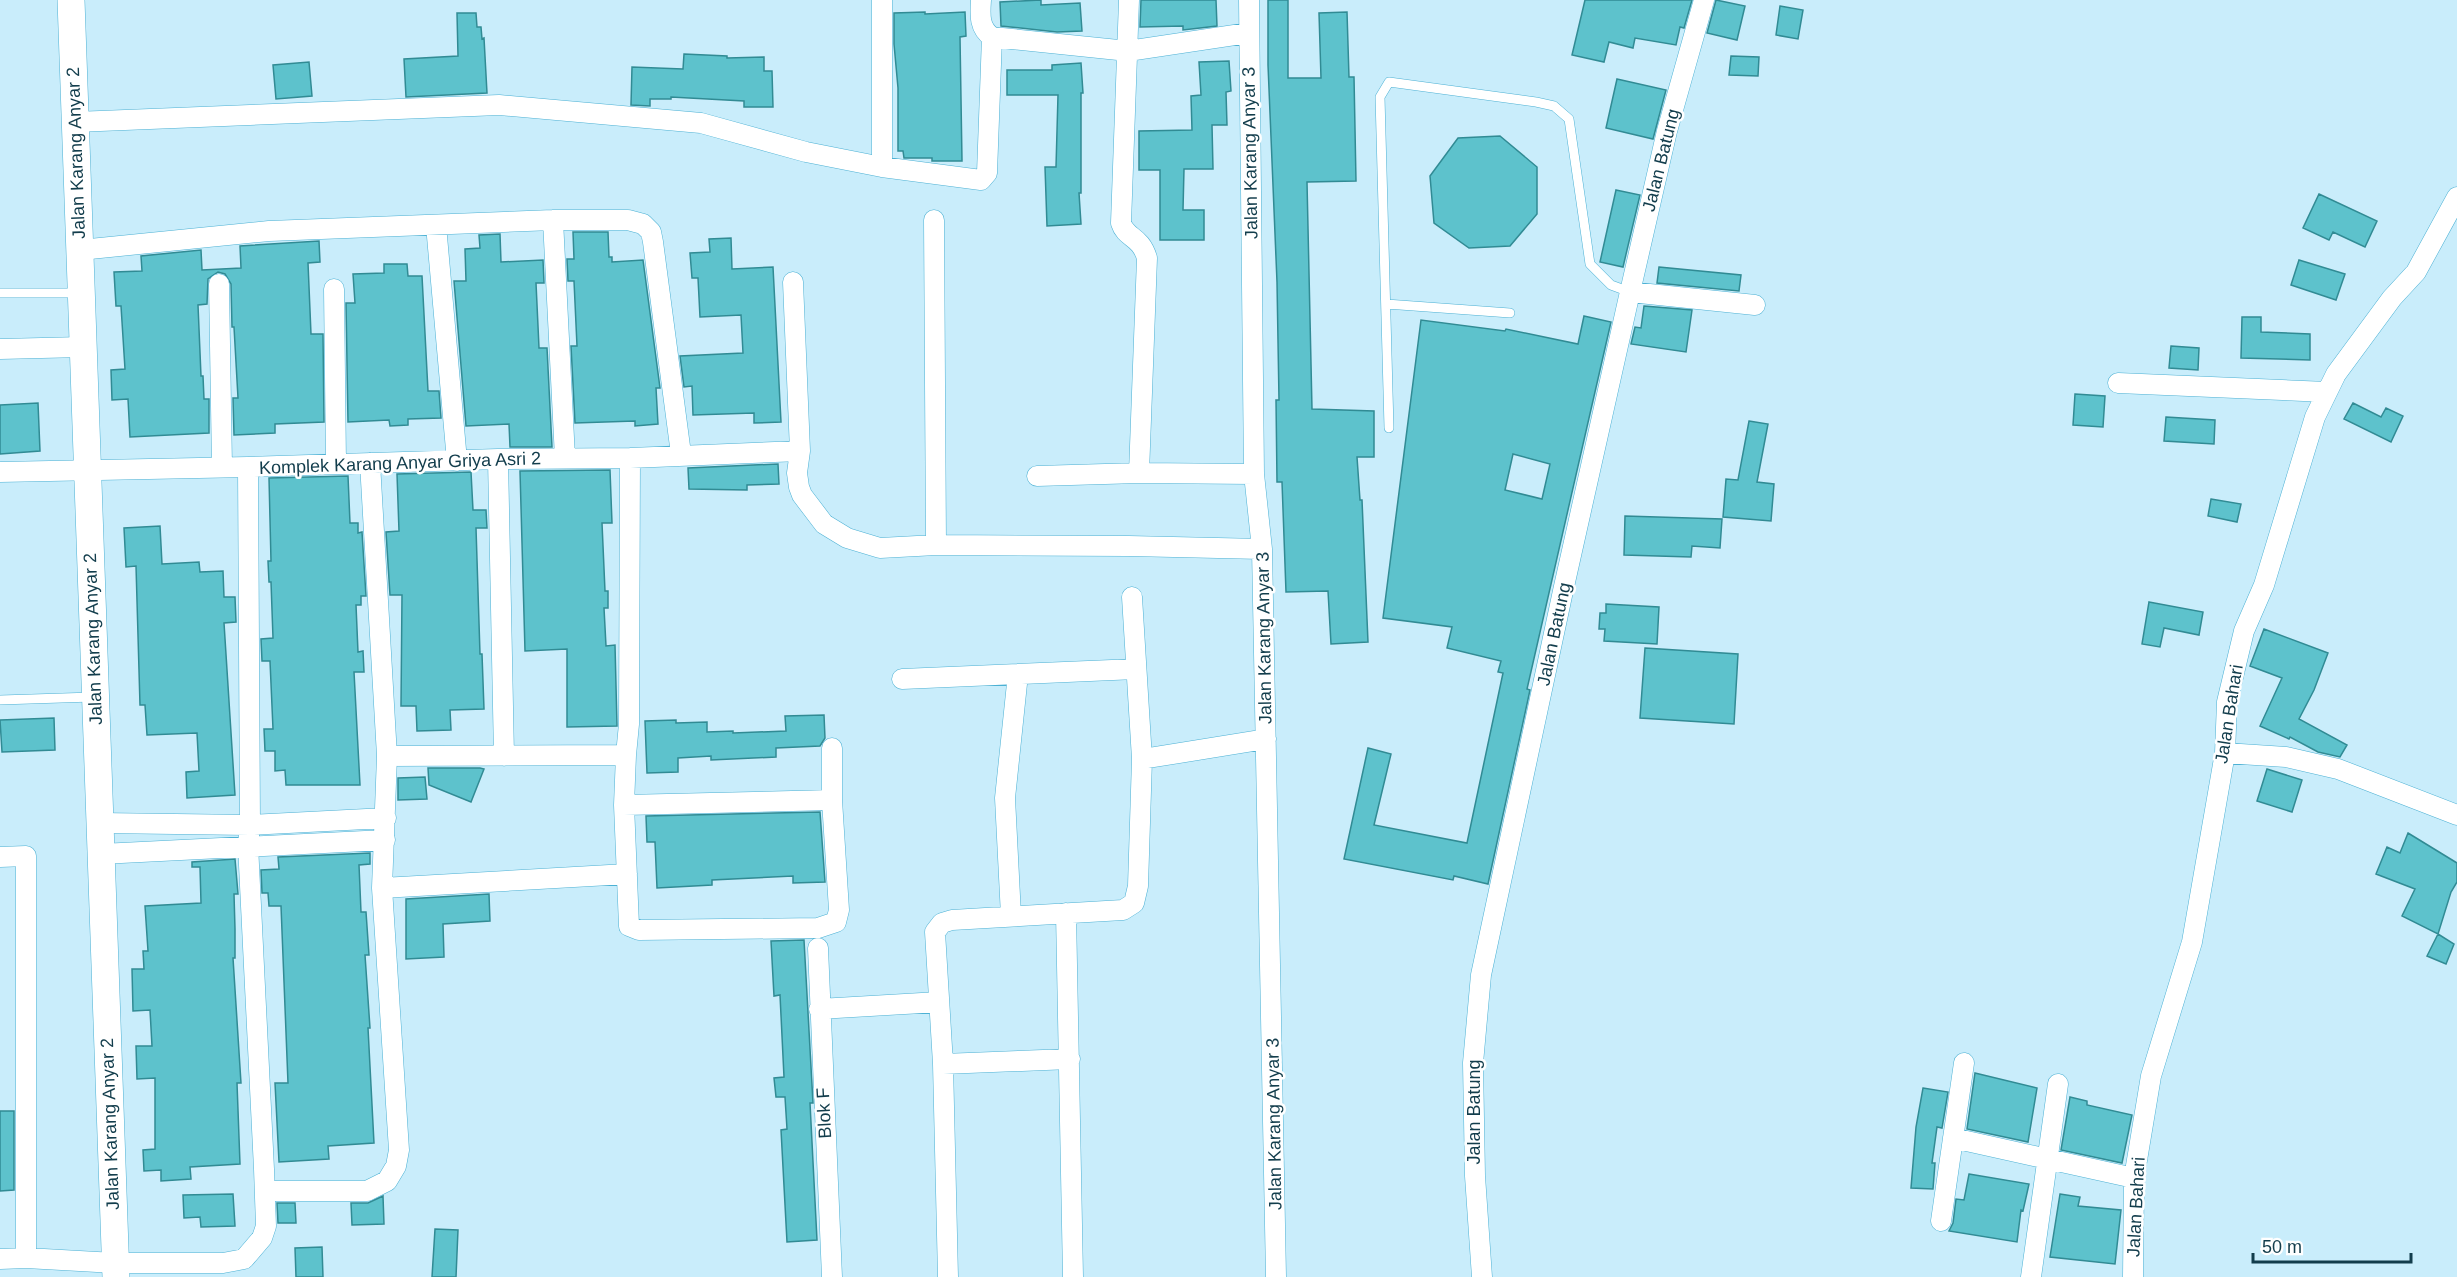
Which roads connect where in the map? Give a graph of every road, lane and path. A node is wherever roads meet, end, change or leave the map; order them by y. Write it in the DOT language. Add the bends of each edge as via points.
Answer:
graph roads {
  1 [pos="71,0"];
  2 [pos="882,0"];
  3 [pos="981,0"];
  4 [pos="1129,0"];
  5 [pos="1249,0"];
  6 [pos="1704,0"];
  7 [pos="1248,33"];
  8 [pos="992,37"];
  9 [pos="1128,51"];
  10 [pos="75,122"];
  11 [pos="882,167"];
  12 [pos="2457,197"];
  13 [pos="553,220"];
  14 [pos="934,220"];
  15 [pos="436,225"];
  16 [pos="80,250"];
  17 [pos="793,282"];
  18 [pos="219,284"];
  19 [pos="334,289"];
  20 [pos="1630,292"];
  21 [pos="0,293"];
  22 [pos="81,293"];
  23 [pos="1386,304"];
  24 [pos="1755,305"];
  25 [pos="1510,312"];
  26 [pos="83,347"];
  27 [pos="0,349"];
  28 [pos="2118,383"];
  29 [pos="2327,392"];
  30 [pos="1389,428"];
  31 [pos="800,451"];
  32 [pos="681,454"];
  33 [pos="565,458"];
  34 [pos="630,458"];
  35 [pos="498,459"];
  36 [pos="457,460"];
  37 [pos="370,463"];
  38 [pos="336,464"];
  39 [pos="222,467"];
  40 [pos="248,467"];
  41 [pos="88,471"];
  42 [pos="0,472"];
  43 [pos="1139,472"];
  44 [pos="1254,474"];
  45 [pos="1037,476"];
  46 [pos="936,545"];
  47 [pos="1262,549"];
  48 [pos="1131,597"];
  49 [pos="1136,669"];
  50 [pos="1018,674"];
  51 [pos="902,679"];
  52 [pos="95,697"];
  53 [pos="0,700"];
  54 [pos="1266,739"];
  55 [pos="832,748"];
  56 [pos="2224,753"];
  57 [pos="626,755"];
  58 [pos="387,756"];
  59 [pos="504,756"];
  60 [pos="1142,759"];
  61 [pos="832,800"];
  62 [pos="624,805"];
  63 [pos="2457,815"];
  64 [pos="386,818"];
  65 [pos="100,823"];
  66 [pos="250,825"];
  67 [pos="385,840"];
  68 [pos="248,845"];
  69 [pos="101,854"];
  70 [pos="0,857"];
  71 [pos="627,874"];
  72 [pos="382,888"];
  73 [pos="1066,913"];
  74 [pos="1011,916"];
  75 [pos="818,948"];
  76 [pos="939,1002"];
  77 [pos="819,1010"];
  78 [pos="1070,1059"];
  79 [pos="1964,1063"];
  80 [pos="943,1064"];
  81 [pos="2058,1084"];
  82 [pos="1953,1138"];
  83 [pos="2048,1158"];
  84 [pos="2134,1178"];
  85 [pos="265,1191"];
  86 [pos="1941,1221"];
  87 [pos="26,1258"];
  88 [pos="0,1259"];
  89 [pos="115,1270"];
  90 [pos="832,1277"];
  91 [pos="948,1277"];
  92 [pos="1073,1277"];
  93 [pos="1276,1277"];
  94 [pos="1482,1277"];
  95 [pos="2031,1277"];
  96 [pos="2133,1277"];
  1 -- 10 [label="street, Jalan Karang Anyar 2"];
  2 -- 11 [label="street"];
  3 -- 8 [label="street" via="980,18"];
  4 -- 9 [label="street"];
  5 -- 7 [label="street, Jalan Karang Anyar 3"];
  6 -- 20 [label="street, Jalan Batung" via="1667,131"];
  7 -- 9 [label="street"];
  7 -- 44 [label="street, Jalan Karang Anyar 3"];
  8 -- 9 [label="street"];
  8 -- 11 [label="street" via="987,173 981,180"];
  9 -- 43 [label="street" via="1121,223 1123,230 1141,244 1147,258"];
  10 -- 11 [label="street" via="499,105 701,123 806,152"];
  10 -- 16 [label="street, Jalan Karang Anyar 2"];
  12 -- 29 [label="street, Jalan Bahari" via="2416,272 2392,298"];
  13 -- 15 [label="street"];
  13 -- 32 [label="street" via="638,222 651,232"];
  13 -- 33 [label="street"];
  14 -- 46 [label="street"];
  15 -- 16 [label="street" via="269,231"];
  15 -- 36 [label="street"];
  16 -- 22 [label="street, Jalan Karang Anyar 2"];
  17 -- 31 [label="street"];
  18 -- 39 [label="street"];
  19 -- 38 [label="street"];
  20 -- 23 [label="lane" via="1611,285 1590,264 1569,119 1562,112 1536,102 1389,82 1380,97"];
  20 -- 24 [label="street"];
  20 -- 94 [label="street, Jalan Batung" via="1481,975 1473,1074"];
  21 -- 22 [label="lane"];
  22 -- 26 [label="street, Jalan Karang Anyar 2"];
  23 -- 25 [label="lane"];
  23 -- 30 [label="lane"];
  26 -- 27 [label="street"];
  26 -- 41 [label="street, Jalan Karang Anyar 2"];
  28 -- 29 [label="street"];
  29 -- 56 [label="street, Jalan Bahari" via="2315,417 2264,585 2244,631 2228,702"];
  31 -- 32 [label="street, Komplek Karang Anyar Griya Asri 2"];
  31 -- 46 [label="street" via="799,487 824,524 847,538 880,548"];
  32 -- 34 [label="street, Komplek Karang Anyar Griya Asri 2"];
  33 -- 34 [label="street, Komplek Karang Anyar Griya Asri 2"];
  33 -- 35 [label="street, Komplek Karang Anyar Griya Asri 2"];
  34 -- 57 [label="street"];
  35 -- 36 [label="street, Komplek Karang Anyar Griya Asri 2"];
  35 -- 59 [label="street"];
  36 -- 37 [label="street, Komplek Karang Anyar Griya Asri 2"];
  37 -- 38 [label="street, Komplek Karang Anyar Griya Asri 2"];
  37 -- 58 [label="street"];
  38 -- 40 [label="street, Komplek Karang Anyar Griya Asri 2"];
  39 -- 40 [label="street, Komplek Karang Anyar Griya Asri 2"];
  39 -- 41 [label="street, Komplek Karang Anyar Griya Asri 2"];
  40 -- 66 [label="street"];
  41 -- 42 [label="street, Komplek Karang Anyar Griya Asri 2"];
  41 -- 52 [label="street, Jalan Karang Anyar 2"];
  43 -- 44 [label="street"];
  43 -- 45 [label="street"];
  44 -- 47 [label="street, Jalan Karang Anyar 3"];
  46 -- 47 [label="street"];
  47 -- 54 [label="street, Jalan Karang Anyar 3"];
  48 -- 49 [label="street"];
  49 -- 50 [label="street"];
  49 -- 60 [label="street"];
  50 -- 51 [label="street"];
  50 -- 74 [label="street" via="1005,798"];
  52 -- 53 [label="lane"];
  52 -- 65 [label="street, Jalan Karang Anyar 2"];
  54 -- 60 [label="street"];
  54 -- 93 [label="street, Jalan Karang Anyar 3"];
  55 -- 61 [label="street"];
  56 -- 63 [label="street" via="2286,757 2338,769"];
  56 -- 84 [label="street, Jalan Bahari" via="2192,942 2151,1076"];
  57 -- 59 [label="street"];
  57 -- 62 [label="street"];
  58 -- 59 [label="street"];
  58 -- 64 [label="street"];
  60 -- 73 [label="street" via="1138,886 1134,903 1124,910"];
  61 -- 62 [label="street"];
  61 -- 71 [label="street" via="839,910 836,922 818,928 634,929 629,926"];
  62 -- 71 [label="street"];
  64 -- 66 [label="street"];
  64 -- 67 [label="street"];
  65 -- 66 [label="street"];
  65 -- 69 [label="street, Jalan Karang Anyar 2"];
  66 -- 68 [label="street"];
  67 -- 68 [label="street"];
  67 -- 72 [label="street"];
  68 -- 69 [label="street"];
  68 -- 85 [label="street"];
  69 -- 89 [label="street, Jalan Karang Anyar 2"];
  70 -- 87 [label="street" via="26,856"];
  71 -- 72 [label="street"];
  72 -- 85 [label="street" via="399,1150 396,1166 387,1181 367,1191"];
  73 -- 74 [label="street"];
  73 -- 78 [label="street"];
  74 -- 76 [label="street" via="952,920 939,925 934,940"];
  75 -- 77 [label="street, Blok F"];
  76 -- 77 [label="street"];
  76 -- 80 [label="street"];
  77 -- 90 [label="street, Blok F"];
  78 -- 80 [label="street"];
  78 -- 92 [label="street"];
  79 -- 82 [label="street"];
  80 -- 91 [label="street"];
  81 -- 83 [label="street"];
  82 -- 83 [label="street"];
  82 -- 86 [label="street"];
  83 -- 84 [label="street"];
  83 -- 95 [label="street"];
  84 -- 96 [label="street, Jalan Bahari"];
  85 -- 89 [label="street" via="266,1226 262,1238 244,1259"];
  87 -- 88 [label="street"];
  87 -- 89 [label="street"];
}
